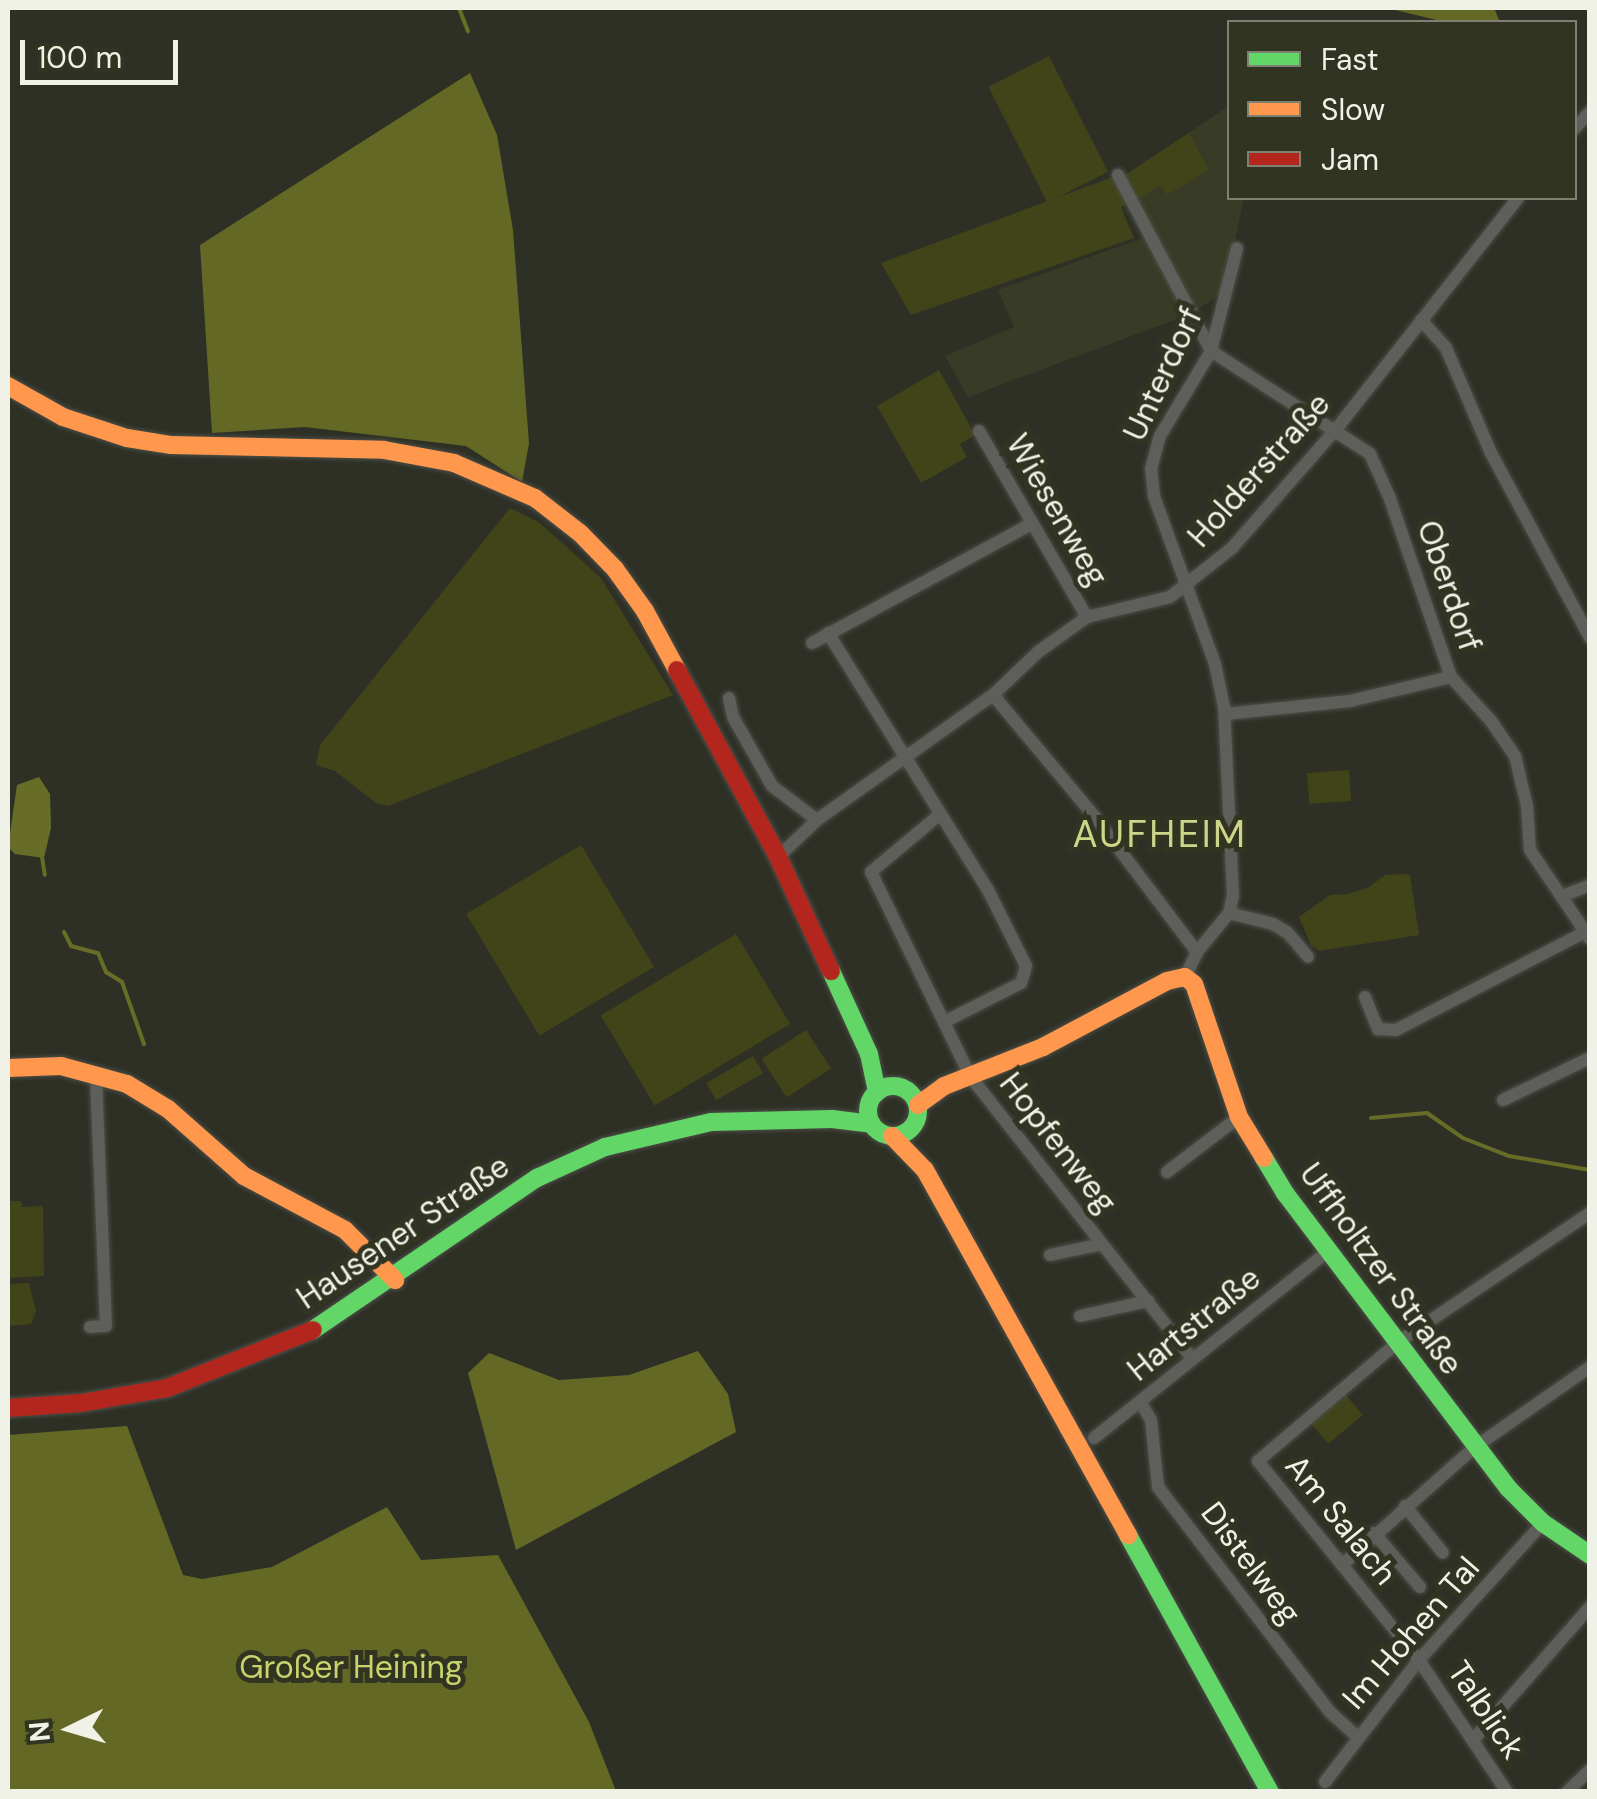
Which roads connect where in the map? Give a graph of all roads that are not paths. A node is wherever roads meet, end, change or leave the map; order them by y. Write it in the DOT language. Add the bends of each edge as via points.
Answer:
graph roads {
  1 [pos="1118,174"];
  2 [pos="1516,200"];
  3 [pos="1237,248"];
  4 [pos="1421,320"];
  5 [pos="1211,351"];
  6 [pos="8,386"];
  7 [pos="1337,428"];
  8 [pos="979,431"];
  9 [pos="1033,524"];
  10 [pos="1186,587"];
  11 [pos="1087,617"];
  12 [pos="828,633"];
  13 [pos="1590,638"];
  14 [pos="812,643"];
  15 [pos="1450,678"];
  16 [pos="994,696"];
  17 [pos="729,698"];
  18 [pos="1224,714"];
  19 [pos="904,760"];
  20 [pos="940,815"];
  21 [pos="816,820"];
  22 [pos="778,857"];
  23 [pos="1590,885"];
  24 [pos="1562,896"];
  25 [pos="1228,913"];
  26 [pos="1587,936"];
  27 [pos="1197,952"];
  28 [pos="1308,957"];
  29 [pos="1185,977"];
  30 [pos="1365,997"];
  31 [pos="944,1022"];
  32 [pos="1590,1058"];
  33 [pos="8,1068"];
  34 [pos="96,1074"];
  35 [pos="970,1076"];
  36 [pos="1503,1100"];
  37 [pos="890,1101"];
  38 [pos="1239,1118"];
  39 [pos="914,1125"];
  40 [pos="892,1136"];
  41 [pos="925,1170"];
  42 [pos="1167,1172"];
  43 [pos="1590,1213"];
  44 [pos="1102,1244"];
  45 [pos="1327,1252"];
  46 [pos="1050,1255"];
  47 [pos="394,1280"];
  48 [pos="1148,1301"];
  49 [pos="1080,1316"];
  50 [pos="90,1328"];
  51 [pos="1397,1342"];
  52 [pos="1193,1359"];
  53 [pos="1590,1367"];
  54 [pos="1141,1403"];
  55 [pos="8,1408"];
  56 [pos="1094,1438"];
  57 [pos="1476,1447"];
  58 [pos="1405,1506"];
  59 [pos="1543,1524"];
  60 [pos="1374,1533"];
  61 [pos="1443,1552"];
  62 [pos="1590,1555"];
  63 [pos="1342,1566"];
  64 [pos="1420,1587"];
  65 [pos="1590,1607"];
  66 [pos="1419,1660"];
  67 [pos="1358,1738"];
  68 [pos="1474,1738"];
  69 [pos="1590,1770"];
  70 [pos="1325,1782"];
  71 [pos="1270,1792"];
  72 [pos="1508,1792"];
  73 [pos="1568,1792"];
  1 -- 5 [label="street"];
  2 -- 4 [label="street, Holderstraße"];
  3 -- 5 [label="street, Unterdorf"];
  4 -- 7 [label="street, Holderstraße"];
  4 -- 13 [label="street" via="1446,348 1491,453"];
  5 -- 7 [label="street, Oberdorf"];
  5 -- 10 [label="street, Unterdorf" via="1152,458 1154,496"];
  6 -- 22 [label="street" via="63,417 127,438 384,450 454,462 535,498 604,558 645,611"];
  7 -- 10 [label="street, Holderstraße" via="1232,548"];
  7 -- 15 [label="street, Oberdorf" via="1380,471"];
  8 -- 9 [label="street, Wiesenweg"];
  9 -- 11 [label="street, Wiesenweg"];
  9 -- 12 [label="street"];
  10 -- 11 [label="street, Holderstraße"];
  10 -- 18 [label="street, Unterdorf" via="1215,664"];
  11 -- 16 [label="street, Holderstraße" via="1038,652"];
  12 -- 14 [label="street"];
  12 -- 19 [label="street"];
  15 -- 18 [label="street" via="1350,701"];
  15 -- 24 [label="street, Oberdorf" via="1491,721 1521,769 1530,850"];
  16 -- 19 [label="street, Holderstraße"];
  16 -- 27 [label="street"];
  17 -- 21 [label="street" via="772,786"];
  18 -- 25 [label="street, Unterdorf" via="1236,882"];
  19 -- 20 [label="street"];
  19 -- 21 [label="street, Holderstraße"];
  20 -- 31 [label="street, Hopfenweg" via="871,872"];
  20 -- 31 [label="street" via="1026,966 1022,983"];
  21 -- 22 [label="street, Holderstraße"];
  22 -- 37 [label="street"];
  23 -- 24 [label="street"];
  24 -- 26 [label="street, Oberdorf"];
  25 -- 27 [label="street"];
  25 -- 28 [label="street" via="1273,924"];
  26 -- 30 [label="street" via="1396,1030 1378,1029"];
  27 -- 29 [label="street"];
  29 -- 35 [label="street, Hausener Straße"];
  29 -- 38 [label="street, Uffholtzer Straße" via="1194,984"];
  31 -- 35 [label="street, Hopfenweg"];
  32 -- 36 [label="street"];
  33 -- 34 [label="street" via="62,1066"];
  34 -- 47 [label="street" via="147,1095 244,1176 345,1230"];
  34 -- 50 [label="street" via="106,1326"];
  35 -- 37 [label="street, Hausener Straße"];
  35 -- 44 [label="street, Hopfenweg"];
  37 -- 39 [label="street"];
  37 -- 40 [label="street"];
  37 -- 47 [label="street, Hausener Straße" via="832,1118 710,1122 574,1158"];
  38 -- 42 [label="street"];
  38 -- 45 [label="street, Uffholtzer Straße"];
  39 -- 40 [label="street"];
  39 -- 41 [label="street"];
  40 -- 41 [label="street"];
  41 -- 71 [label="street"];
  43 -- 51 [label="street"];
  44 -- 46 [label="street, Hopfenweg"];
  44 -- 48 [label="street, Hopfenweg"];
  45 -- 51 [label="street, Uffholtzer Straße"];
  45 -- 52 [label="street, Hartstraße"];
  47 -- 55 [label="street, Hausener Straße" via="338,1318 228,1370 98,1400"];
  48 -- 49 [label="street"];
  48 -- 52 [label="street, Hopfenweg"];
  51 -- 57 [label="street, Uffholtzer Straße"];
  51 -- 63 [label="street, Am Salach" via="1258,1462"];
  52 -- 54 [label="street, Hartstraße"];
  53 -- 57 [label="street"];
  54 -- 56 [label="street, Hartstraße"];
  54 -- 67 [label="street, Distelweg" via="1151,1420 1158,1487 1330,1712"];
  57 -- 58 [label="street"];
  57 -- 59 [label="street, Uffholtzer Straße"];
  58 -- 60 [label="street"];
  58 -- 61 [label="street"];
  59 -- 62 [label="street, Uffholtzer Straße"];
  59 -- 66 [label="street, Im Hohen Tal"];
  60 -- 63 [label="street"];
  60 -- 64 [label="street"];
  63 -- 66 [label="street, Am Salach"];
  65 -- 68 [label="street"];
  66 -- 67 [label="street, Im Hohen Tal"];
  66 -- 68 [label="street, Talblick"];
  67 -- 70 [label="street, Im Hohen Tal"];
  68 -- 72 [label="street, Talblick"];
  69 -- 73 [label="street"];
}
